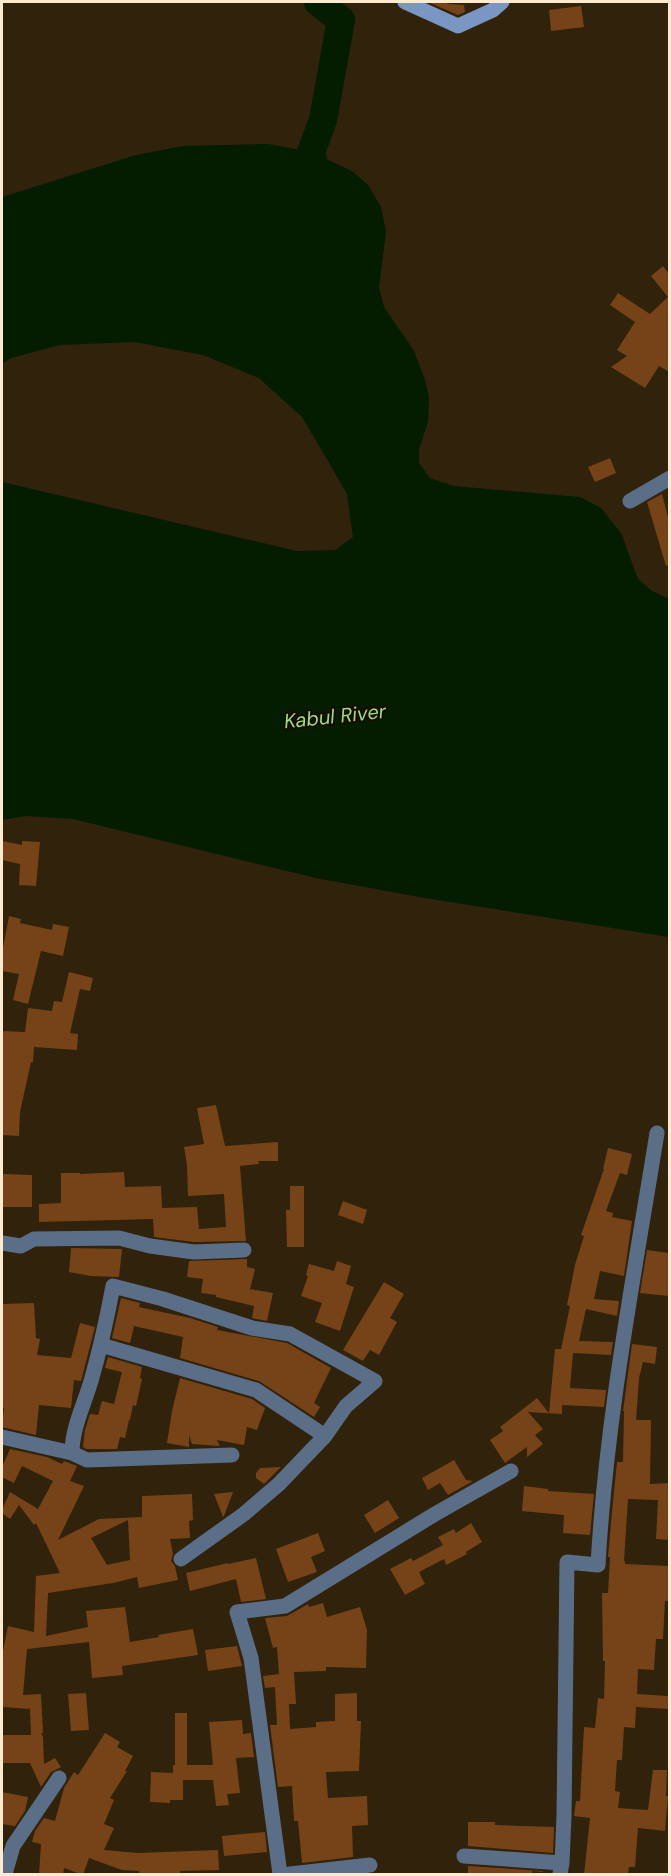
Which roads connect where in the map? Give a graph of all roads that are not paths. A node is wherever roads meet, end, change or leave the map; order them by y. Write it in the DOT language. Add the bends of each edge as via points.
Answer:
graph roads {
  1 [pos="405,2"];
  2 [pos="502,2"];
  3 [pos="669,478"];
  4 [pos="630,501"];
  5 [pos="657,1133"];
  6 [pos="2,1243"];
  7 [pos="244,1250"];
  8 [pos="101,1345"];
  9 [pos="325,1436"];
  10 [pos="2,1437"];
  11 [pos="72,1453"];
  12 [pos="232,1455"];
  13 [pos="511,1471"];
  14 [pos="181,1559"];
  15 [pos="59,1778"];
  16 [pos="464,1856"];
  17 [pos="370,1865"];
  18 [pos="561,1869"];
  19 [pos="5,1875"];
  20 [pos="280,1875"];
  21 [pos="290,1875"];
  1 -- 2 [label="street" via="458,26"];
  3 -- 4 [label="street"];
  5 -- 18 [label="street" via="617,1384 598,1565 567,1562"];
  6 -- 7 [label="street" via="21,1246 34,1239 119,1238 194,1252"];
  8 -- 9 [label="street" via="256,1390"];
  8 -- 9 [label="street" via="113,1286 252,1328 290,1334 375,1381 346,1406"];
  8 -- 11 [label="street" via="72,1437"];
  9 -- 14 [label="street" via="279,1484"];
  10 -- 11 [label="street"];
  11 -- 12 [label="street" via="87,1460"];
  13 -- 20 [label="street" via="285,1606 237,1612 250,1658"];
  15 -- 19 [label="street" via="13,1846"];
  16 -- 18 [label="street"];
  17 -- 21 [label="street"];
}
